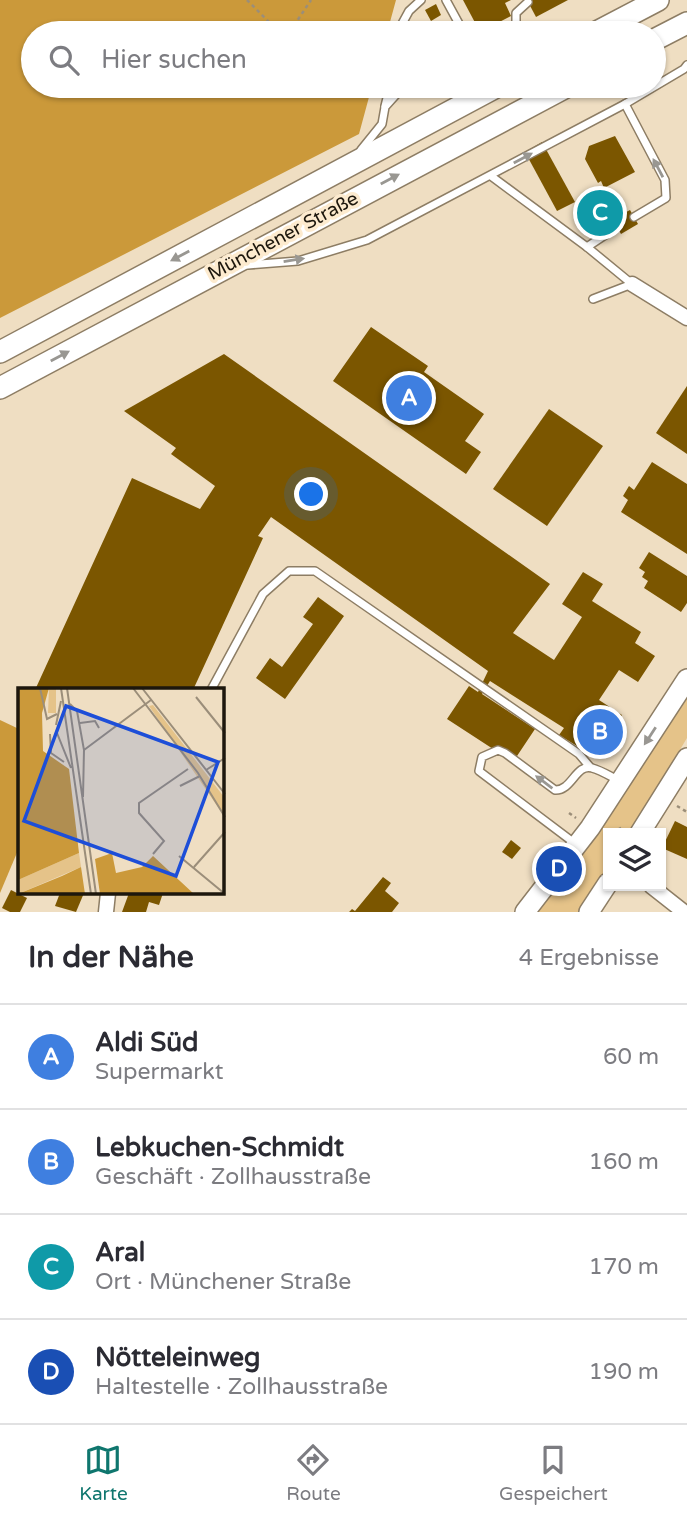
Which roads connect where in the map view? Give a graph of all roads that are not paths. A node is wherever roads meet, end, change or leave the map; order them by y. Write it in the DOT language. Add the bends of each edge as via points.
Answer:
graph roads {
  1 [pos="421,0"];
  2 [pos="446,0"];
  3 [pos="658,0"];
  4 [pos="528,2"];
  5 [pos="403,21"];
  6 [pos="457,21"];
  7 [pos="516,21"];
  8 [pos="618,21"];
  9 [pos="687,23"];
  10 [pos="666,34"];
  11 [pos="687,65"];
  12 [pos="666,80"];
  13 [pos="387,98"];
  14 [pos="393,98"];
  15 [pos="475,98"];
  16 [pos="545,98"];
  17 [pos="635,98"];
  18 [pos="625,104"];
  19 [pos="385,107"];
  20 [pos="340,170"];
  21 [pos="491,176"];
  22 [pos="635,217"];
  23 [pos="617,226"];
  24 [pos="587,247"];
  25 [pos="226,267"];
  26 [pos="632,284"];
  27 [pos="593,299"];
  28 [pos="687,318"];
  29 [pos="0,352"];
  30 [pos="0,388"];
  31 [pos="687,678"];
  32 [pos="212,688"];
  33 [pos="687,758"];
  34 [pos="590,767"];
  35 [pos="621,781"];
  36 [pos="643,828"];
  37 [pos="577,846"];
  38 [pos="603,891"];
  39 [pos="657,891"];
  40 [pos="108,894"];
  41 [pos="106,912"];
  42 [pos="525,912"];
  43 [pos="589,912"];
  44 [pos="684,912"];
  1 -- 5 [label="lane"];
  2 -- 6 [label="lane"];
  3 -- 8 [label="main road"];
  4 -- 7 [label="lane" via="516,13"];
  9 -- 10 [label="main road"];
  11 -- 12 [label="lane"];
  13 -- 19 [label="lane"];
  14 -- 19 [label="lane"];
  15 -- 20 [label="main road, Münchener Straße"];
  25 -- 16 [label="main road, Münchener Straße, one-way"];
  17 -- 18 [label="lane"];
  21 -- 18 [label="lane, one-way"];
  22 -- 18 [label="lane, one-way" via="666,198 664,180"];
  19 -- 20 [label="lane" via="382,124"];
  20 -- 29 [label="main road, Münchener Straße, one-way"];
  21 -- 24 [label="lane"];
  25 -- 21 [label="lane, one-way" via="298,261 366,240"];
  23 -- 24 [label="lane"];
  24 -- 26 [label="lane"];
  30 -- 25 [label="main road, Münchener Straße, one-way"];
  26 -- 27 [label="lane"];
  26 -- 28 [label="street"];
  31 -- 35 [label="main road, one-way"];
  32 -- 34 [label="lane" via="263,594 289,571 315,571 579,754"];
  33 -- 36 [label="main road"];
  34 -- 35 [label="lane"];
  34 -- 37 [label="lane, one-way" via="583,768 566,788 555,790 505,753 498,750 482,757 480,771"];
  35 -- 37 [label="main road"];
  37 -- 42 [label="main road"];
  38 -- 43 [label="main road"];
  39 -- 44 [label="street"];
  40 -- 41 [label="street"];
}
